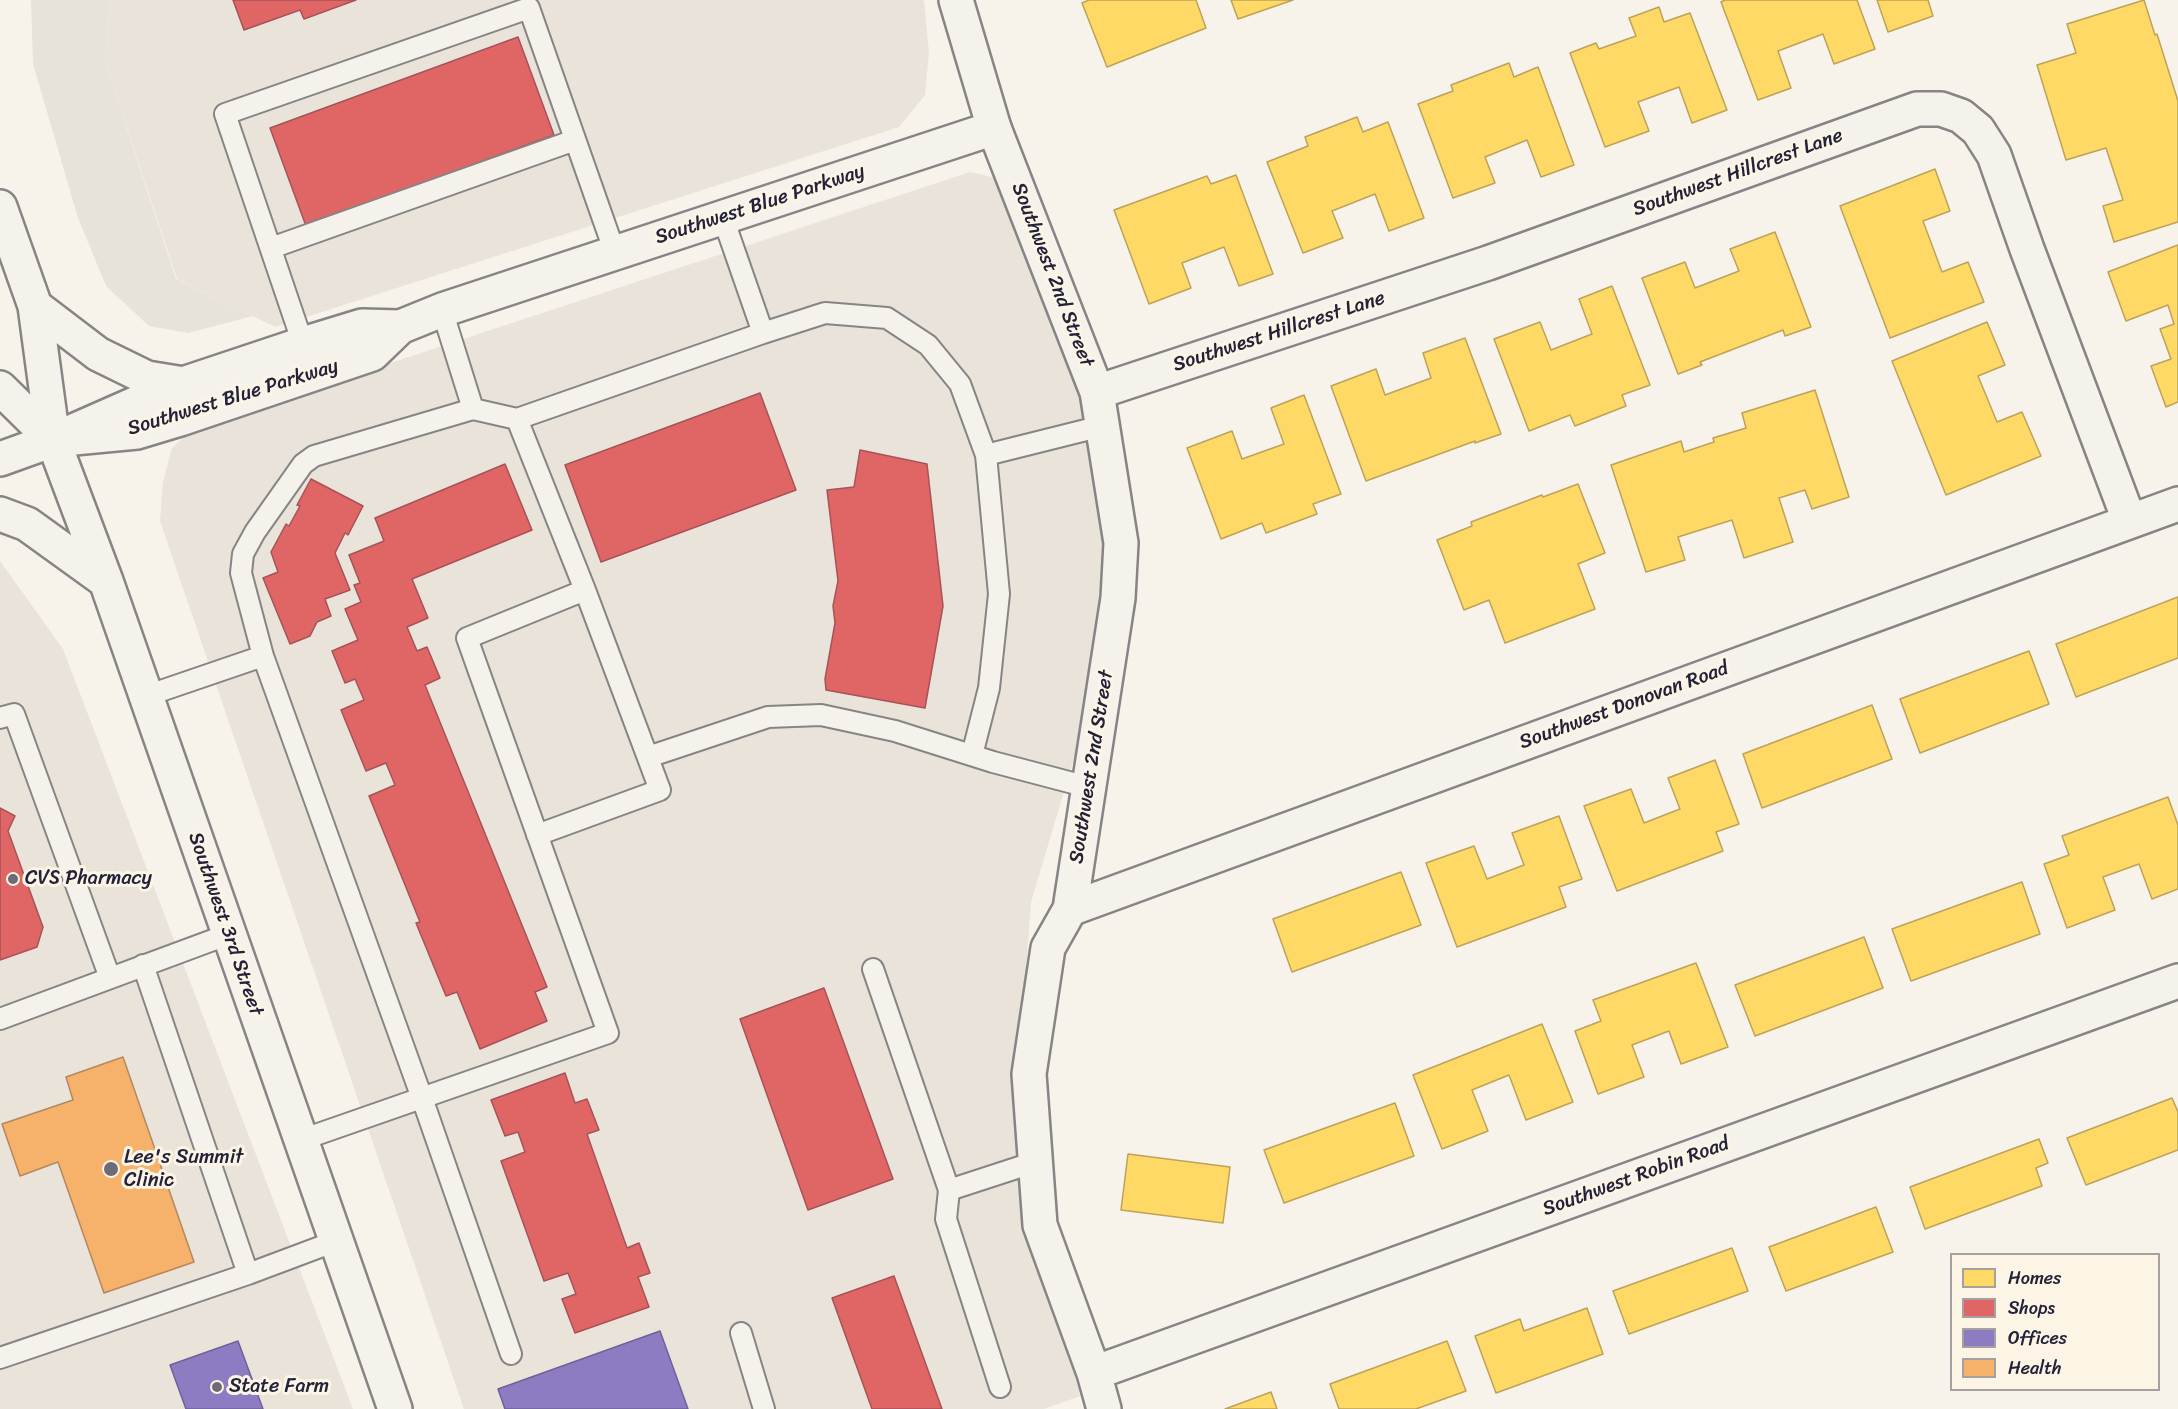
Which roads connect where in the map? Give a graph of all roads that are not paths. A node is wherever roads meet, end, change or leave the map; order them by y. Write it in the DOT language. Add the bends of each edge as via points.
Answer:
graph roads {
  1 [pos="956,0"];
  2 [pos="994,128"];
  3 [pos="575,140"];
  4 [pos="0,207"];
  5 [pos="723,218"];
  6 [pos="271,248"];
  7 [pos="615,253"];
  8 [pos="35,306"];
  9 [pos="442,310"];
  10 [pos="400,327"];
  11 [pos="763,333"];
  12 [pos="303,344"];
  13 [pos="184,384"];
  14 [pos="0,388"];
  15 [pos="1097,392"];
  16 [pos="473,409"];
  17 [pos="517,418"];
  18 [pos="1102,426"];
  19 [pos="53,440"];
  20 [pos="986,454"];
  21 [pos="0,459"];
  22 [pos="2178,504"];
  23 [pos="0,513"];
  24 [pos="2129,520"];
  25 [pos="106,581"];
  26 [pos="585,590"];
  27 [pos="263,656"];
  28 [pos="146,696"];
  29 [pos="0,718"];
  30 [pos="972,755"];
  31 [pos="648,757"];
  32 [pos="1088,787"];
  33 [pos="537,835"];
  34 [pos="1070,909"];
  35 [pos="229,934"];
  36 [pos="143,965"];
  37 [pos="873,969"];
  38 [pos="110,978"];
  39 [pos="2178,981"];
  40 [pos="0,1019"];
  41 [pos="422,1098"];
  42 [pos="301,1140"];
  43 [pos="1035,1162"];
  44 [pos="949,1190"];
  45 [pos="336,1241"];
  46 [pos="248,1274"];
  47 [pos="741,1333"];
  48 [pos="511,1354"];
  49 [pos="0,1358"];
  50 [pos="1094,1373"];
  51 [pos="1000,1387"];
  52 [pos="394,1409"];
  53 [pos="764,1409"];
  54 [pos="1104,1409"];
  1 -- 2 [label="street"];
  2 -- 5 [label="street, Southwest Blue Parkway"];
  2 -- 15 [label="street, Southwest 2nd Street"];
  3 -- 6 [label="lane"];
  3 -- 6 [label="lane" via="529,8 225,114"];
  3 -- 7 [label="lane"];
  4 -- 8 [label="street, Southwest 3rd Street"];
  5 -- 7 [label="street, Southwest Blue Parkway"];
  5 -- 11 [label="lane"];
  6 -- 12 [label="lane"];
  7 -- 9 [label="street, Southwest Blue Parkway"];
  8 -- 13 [label="street" via="98,354 147,378"];
  8 -- 19 [label="street, Southwest 3rd Street"];
  9 -- 10 [label="street, Southwest Blue Parkway"];
  9 -- 16 [label="lane"];
  10 -- 12 [label="street, Southwest Blue Parkway" via="362,326"];
  10 -- 19 [label="street, Southwest Blue Parkway" via="372,354 180,419 137,432"];
  11 -- 17 [label="lane"];
  11 -- 20 [label="lane" via="825,313 887,318 928,345 960,384"];
  12 -- 13 [label="street, Southwest Blue Parkway"];
  13 -- 19 [label="street, Southwest Blue Parkway"];
  14 -- 19 [label="street, Southwest 3rd Street"];
  15 -- 18 [label="street, Southwest 2nd Street"];
  15 -- 24 [label="street, Southwest Hillcrest Lane" via="1488,263 1917,109 1941,109 1961,116 1978,130 1994,155"];
  16 -- 17 [label="lane"];
  16 -- 27 [label="lane" via="314,456 303,464 243,554 241,573"];
  17 -- 26 [label="lane"];
  18 -- 20 [label="lane"];
  18 -- 32 [label="street, Southwest 2nd Street" via="1121,543 1118,598"];
  19 -- 21 [label="street, Southwest Blue Parkway"];
  19 -- 25 [label="street, Southwest 3rd Street"];
  20 -- 30 [label="lane" via="999,594 989,688"];
  22 -- 24 [label="street, Southwest Donovan Road"];
  23 -- 25 [label="street" via="27,524"];
  24 -- 34 [label="street, Southwest Donovan Road"];
  25 -- 28 [label="street, Southwest 3rd Street"];
  26 -- 31 [label="lane"];
  26 -- 33 [label="lane" via="467,638"];
  27 -- 28 [label="lane"];
  27 -- 41 [label="lane"];
  28 -- 35 [label="street, Southwest 3rd Street"];
  29 -- 38 [label="lane" via="14,714"];
  30 -- 31 [label="lane" via="895,731 821,715 768,717"];
  30 -- 32 [label="lane"];
  31 -- 33 [label="lane" via="660,790"];
  32 -- 34 [label="street, Southwest 2nd Street"];
  33 -- 41 [label="lane" via="608,1033"];
  34 -- 43 [label="street, Southwest 2nd Street" via="1048,948 1029,1074"];
  35 -- 36 [label="lane"];
  35 -- 42 [label="street, Southwest 3rd Street"];
  36 -- 38 [label="lane"];
  36 -- 46 [label="lane"];
  37 -- 44 [label="lane"];
  38 -- 40 [label="lane"];
  39 -- 50 [label="street, Southwest Robin Road"];
  41 -- 42 [label="lane"];
  41 -- 48 [label="lane"];
  42 -- 45 [label="street, Southwest 3rd Street"];
  43 -- 44 [label="lane"];
  43 -- 50 [label="street, Southwest 2nd Street" via="1040,1225"];
  44 -- 51 [label="lane" via="946,1219"];
  45 -- 46 [label="lane"];
  45 -- 52 [label="street, Southwest 3rd Street"];
  46 -- 49 [label="lane"];
  47 -- 53 [label="lane"];
  50 -- 54 [label="street, Southwest 2nd Street"];
}
